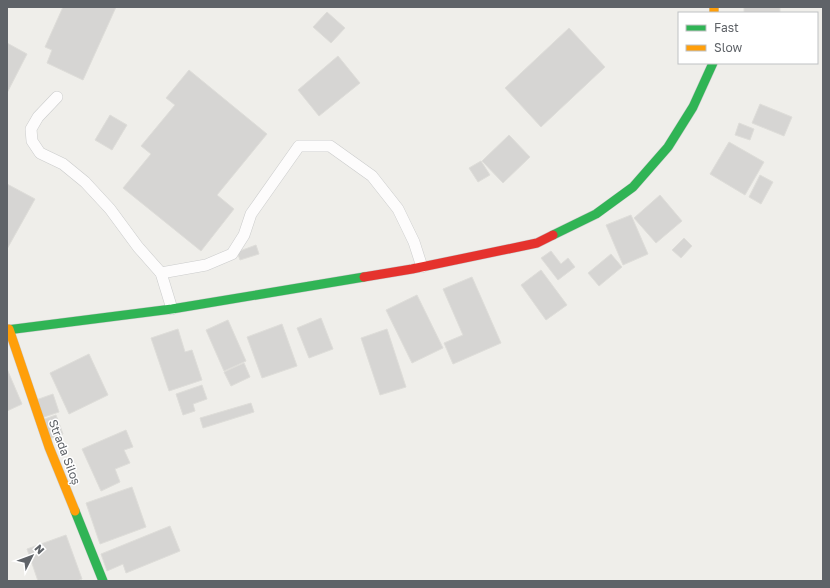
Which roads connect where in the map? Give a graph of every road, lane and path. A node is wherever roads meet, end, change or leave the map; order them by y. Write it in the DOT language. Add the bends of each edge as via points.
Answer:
graph roads {
  1 [pos="713,64"];
  2 [pos="57,98"];
  3 [pos="422,267"];
  4 [pos="161,273"];
  5 [pos="172,309"];
  6 [pos="8,330"];
  7 [pos="104,581"];
  1 -- 3 [label="main road" via="693,107 668,147 633,187 596,214 536,243"];
  2 -- 4 [label="lane" via="38,117 31,129 32,141 40,153 63,164 85,182"];
  3 -- 4 [label="lane" via="414,242 398,209 372,176 330,146 299,146 251,214 244,235 232,254 206,265"];
  3 -- 5 [label="main road"];
  4 -- 5 [label="lane"];
  5 -- 6 [label="main road"];
  6 -- 7 [label="main road, Strada Siloș" via="49,447"];
}
